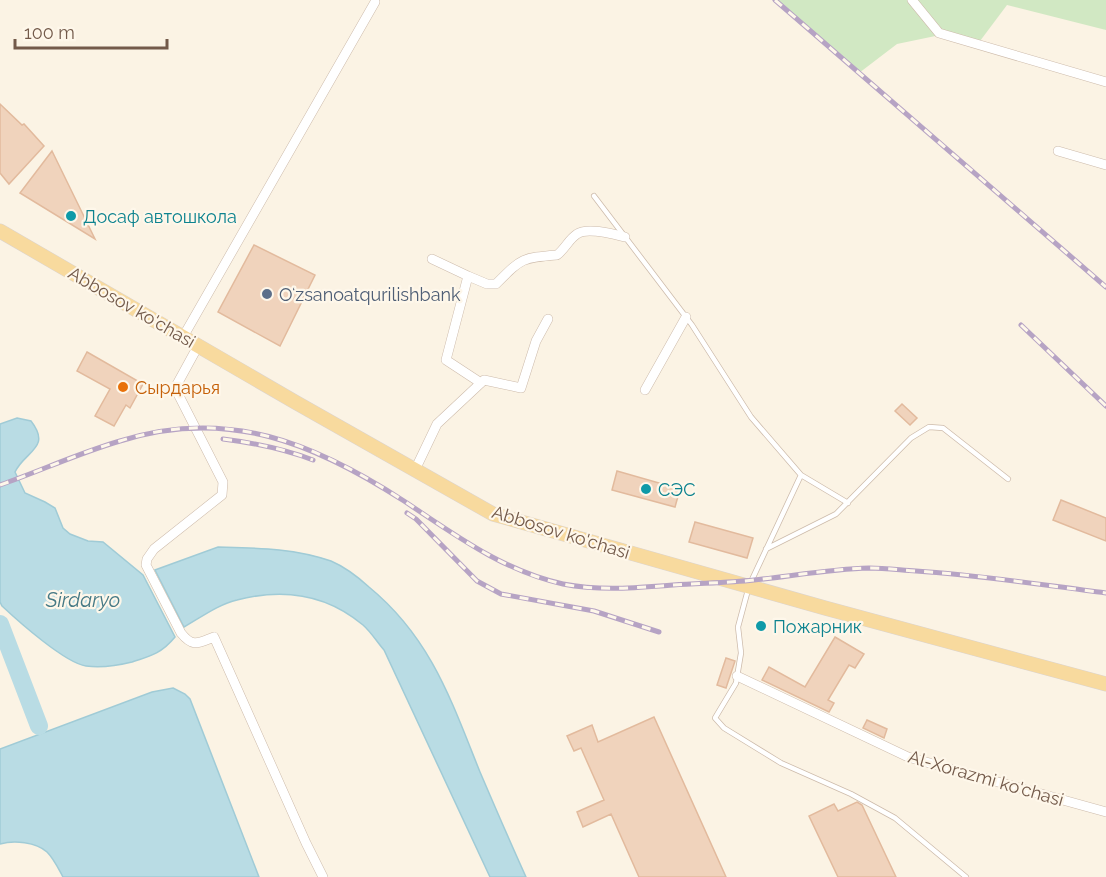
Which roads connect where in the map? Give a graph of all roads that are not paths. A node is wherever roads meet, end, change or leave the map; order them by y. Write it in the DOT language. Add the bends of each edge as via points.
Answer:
graph roads {
  1 [pos="912,0"];
  2 [pos="375,1"];
  3 [pos="1106,82"];
  4 [pos="1058,151"];
  5 [pos="1106,165"];
  6 [pos="594,196"];
  7 [pos="0,231"];
  8 [pos="624,237"];
  9 [pos="432,259"];
  10 [pos="468,276"];
  11 [pos="686,317"];
  12 [pos="548,320"];
  13 [pos="183,337"];
  14 [pos="198,346"];
  15 [pos="481,383"];
  16 [pos="645,390"];
  17 [pos="415,470"];
  18 [pos="801,475"];
  19 [pos="1008,479"];
  20 [pos="848,503"];
  21 [pos="766,549"];
  22 [pos="749,586"];
  23 [pos="737,676"];
  24 [pos="1106,684"];
  25 [pos="1106,812"];
  26 [pos="323,877"];
  27 [pos="966,877"];
  1 -- 3 [label="street" via="939,33"];
  2 -- 13 [label="street"];
  4 -- 5 [label="street"];
  6 -- 8 [label="lane"];
  7 -- 13 [label="main road, Abbosov ko'chasi"];
  8 -- 10 [label="street" via="581,232 557,255 525,258 496,284"];
  8 -- 11 [label="lane"];
  9 -- 10 [label="street"];
  10 -- 15 [label="street" via="446,360"];
  11 -- 16 [label="street"];
  11 -- 18 [label="lane" via="751,417"];
  12 -- 15 [label="street" via="536,341 521,388 484,380"];
  13 -- 14 [label="main road, Abbosov ko'chasi"];
  14 -- 17 [label="main road, Abbosov ko'chasi"];
  14 -- 26 [label="street" via="175,388 223,482 222,495 154,549 146,565 187,642 195,644 214,637"];
  15 -- 17 [label="street" via="437,424"];
  17 -- 22 [label="main road, Abbosov ko'chasi" via="493,514"];
  18 -- 20 [label="lane"];
  18 -- 21 [label="lane"];
  19 -- 20 [label="lane" via="943,428 929,427 911,438"];
  20 -- 21 [label="lane" via="836,514"];
  21 -- 22 [label="lane"];
  22 -- 23 [label="lane" via="738,627 741,654"];
  22 -- 24 [label="main road, Abbosov ko'chasi"];
  23 -- 25 [label="street, Al-Xorazmi ko'chasi" via="908,757"];
  23 -- 27 [label="lane" via="715,718 724,728 781,763 895,818"];
}
